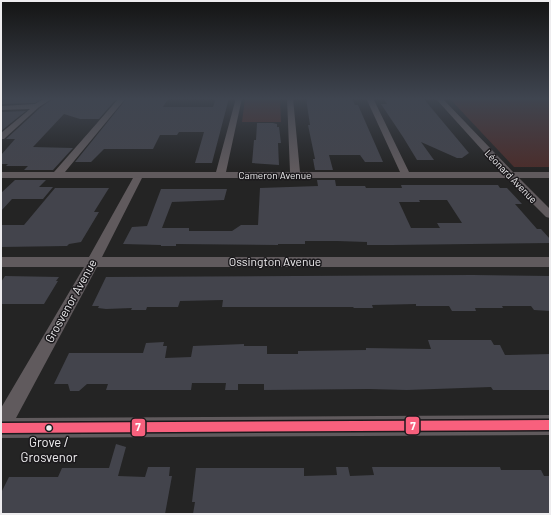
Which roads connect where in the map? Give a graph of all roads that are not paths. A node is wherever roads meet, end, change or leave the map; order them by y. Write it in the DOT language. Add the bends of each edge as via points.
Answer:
graph roads {
  1 [pos="18,122"];
  2 [pos="102,122"];
  3 [pos="233,122"];
  4 [pos="293,122"];
  5 [pos="381,122"];
  6 [pos="461,122"];
  7 [pos="1,137"];
  8 [pos="1,175"];
  9 [pos="57,175"];
  10 [pos="139,175"];
  11 [pos="295,175"];
  12 [pos="406,175"];
  13 [pos="510,175"];
  14 [pos="220,176"];
  15 [pos="550,176"];
  16 [pos="550,216"];
  17 [pos="1,262"];
  18 [pos="93,262"];
  19 [pos="550,262"];
  20 [pos="550,425"];
  21 [pos="1,427"];
  1 -- 7 [label="street"];
  2 -- 9 [label="street"];
  3 -- 14 [label="street"];
  4 -- 11 [label="street"];
  5 -- 12 [label="street"];
  6 -- 13 [label="street, Léonard Avenue"];
  8 -- 9 [label="street, Cameron Avenue"];
  9 -- 10 [label="street, Cameron Avenue"];
  10 -- 14 [label="street, Cameron Avenue"];
  10 -- 18 [label="street, Grosvenor Avenue"];
  11 -- 12 [label="street, Cameron Avenue"];
  11 -- 14 [label="street, Cameron Avenue"];
  12 -- 13 [label="street, Cameron Avenue"];
  13 -- 15 [label="street, Cameron Avenue"];
  13 -- 16 [label="street, Léonard Avenue"];
  17 -- 18 [label="street, Ossington Avenue"];
  18 -- 19 [label="street, Ossington Avenue"];
  18 -- 21 [label="street, Grosvenor Avenue"];
  20 -- 21 [label="street"];
}
